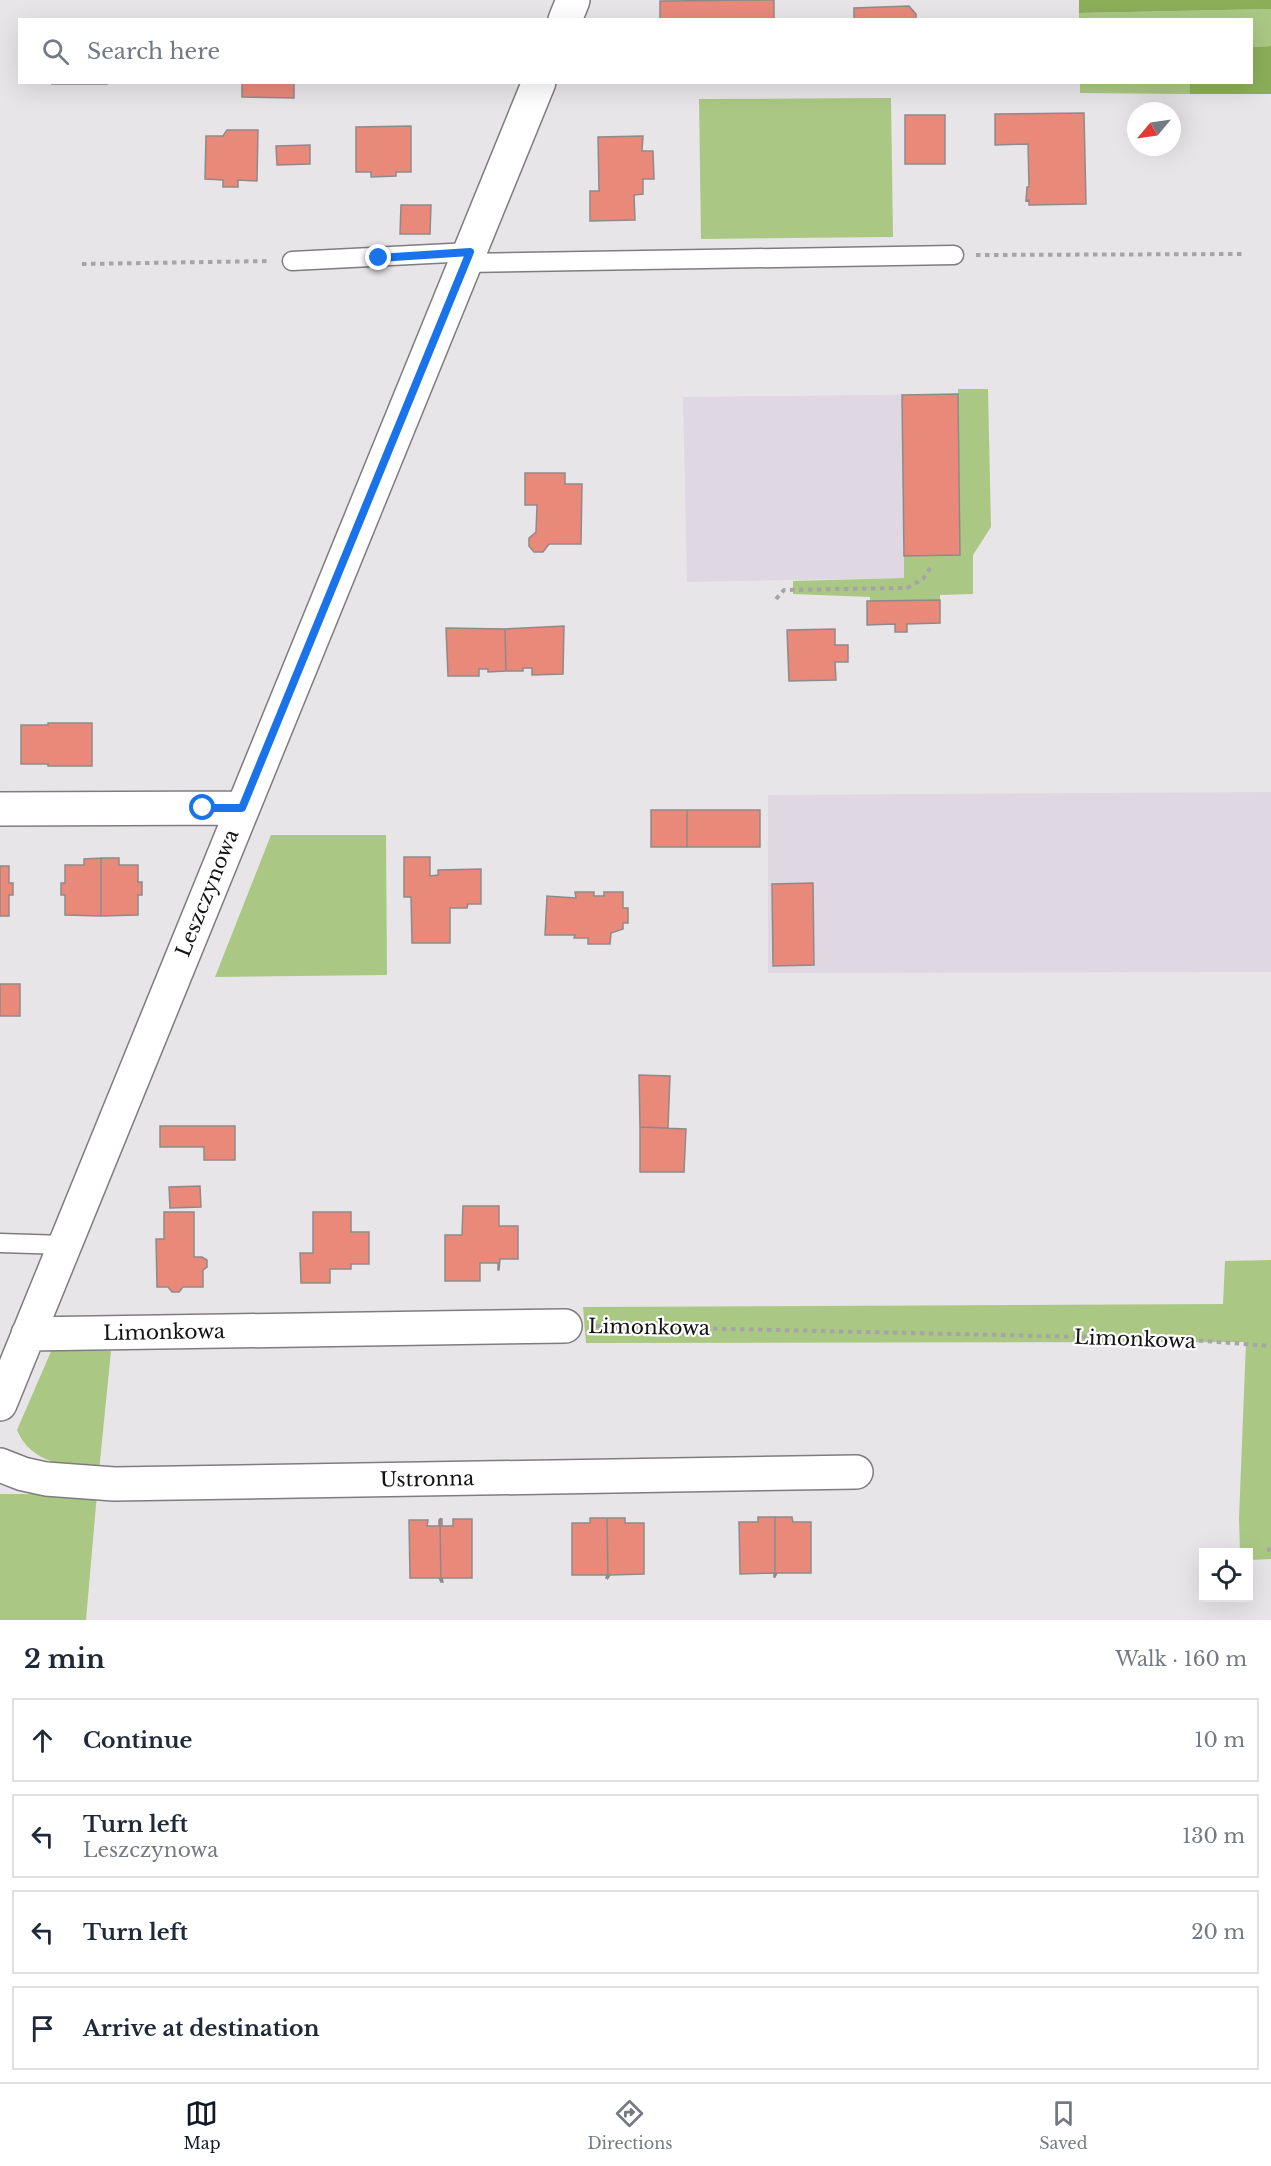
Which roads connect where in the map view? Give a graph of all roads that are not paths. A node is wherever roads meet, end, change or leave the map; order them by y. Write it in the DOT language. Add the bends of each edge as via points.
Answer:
graph roads {
  1 [pos="573,0"];
  2 [pos="566,18"];
  3 [pos="538,84"];
  4 [pos="954,255"];
  5 [pos="468,258"];
  6 [pos="292,261"];
  7 [pos="242,808"];
  8 [pos="0,809"];
  9 [pos="0,1243"];
  10 [pos="65,1245"];
  11 [pos="565,1326"];
  12 [pos="28,1334"];
  13 [pos="0,1404"];
  14 [pos="0,1465"];
  15 [pos="856,1472"];
  1 -- 2 [label="street"];
  3 -- 5 [label="street, Leszczynowa"];
  4 -- 5 [label="lane"];
  5 -- 6 [label="lane"];
  5 -- 7 [label="street, Leszczynowa"];
  7 -- 8 [label="street"];
  7 -- 10 [label="street, Leszczynowa"];
  9 -- 10 [label="lane"];
  10 -- 12 [label="street, Leszczynowa"];
  11 -- 12 [label="street, Limonkowa"];
  12 -- 13 [label="street, Leszczynowa"];
  14 -- 15 [label="street, Ustronna" via="46,1479 114,1484"];
}
